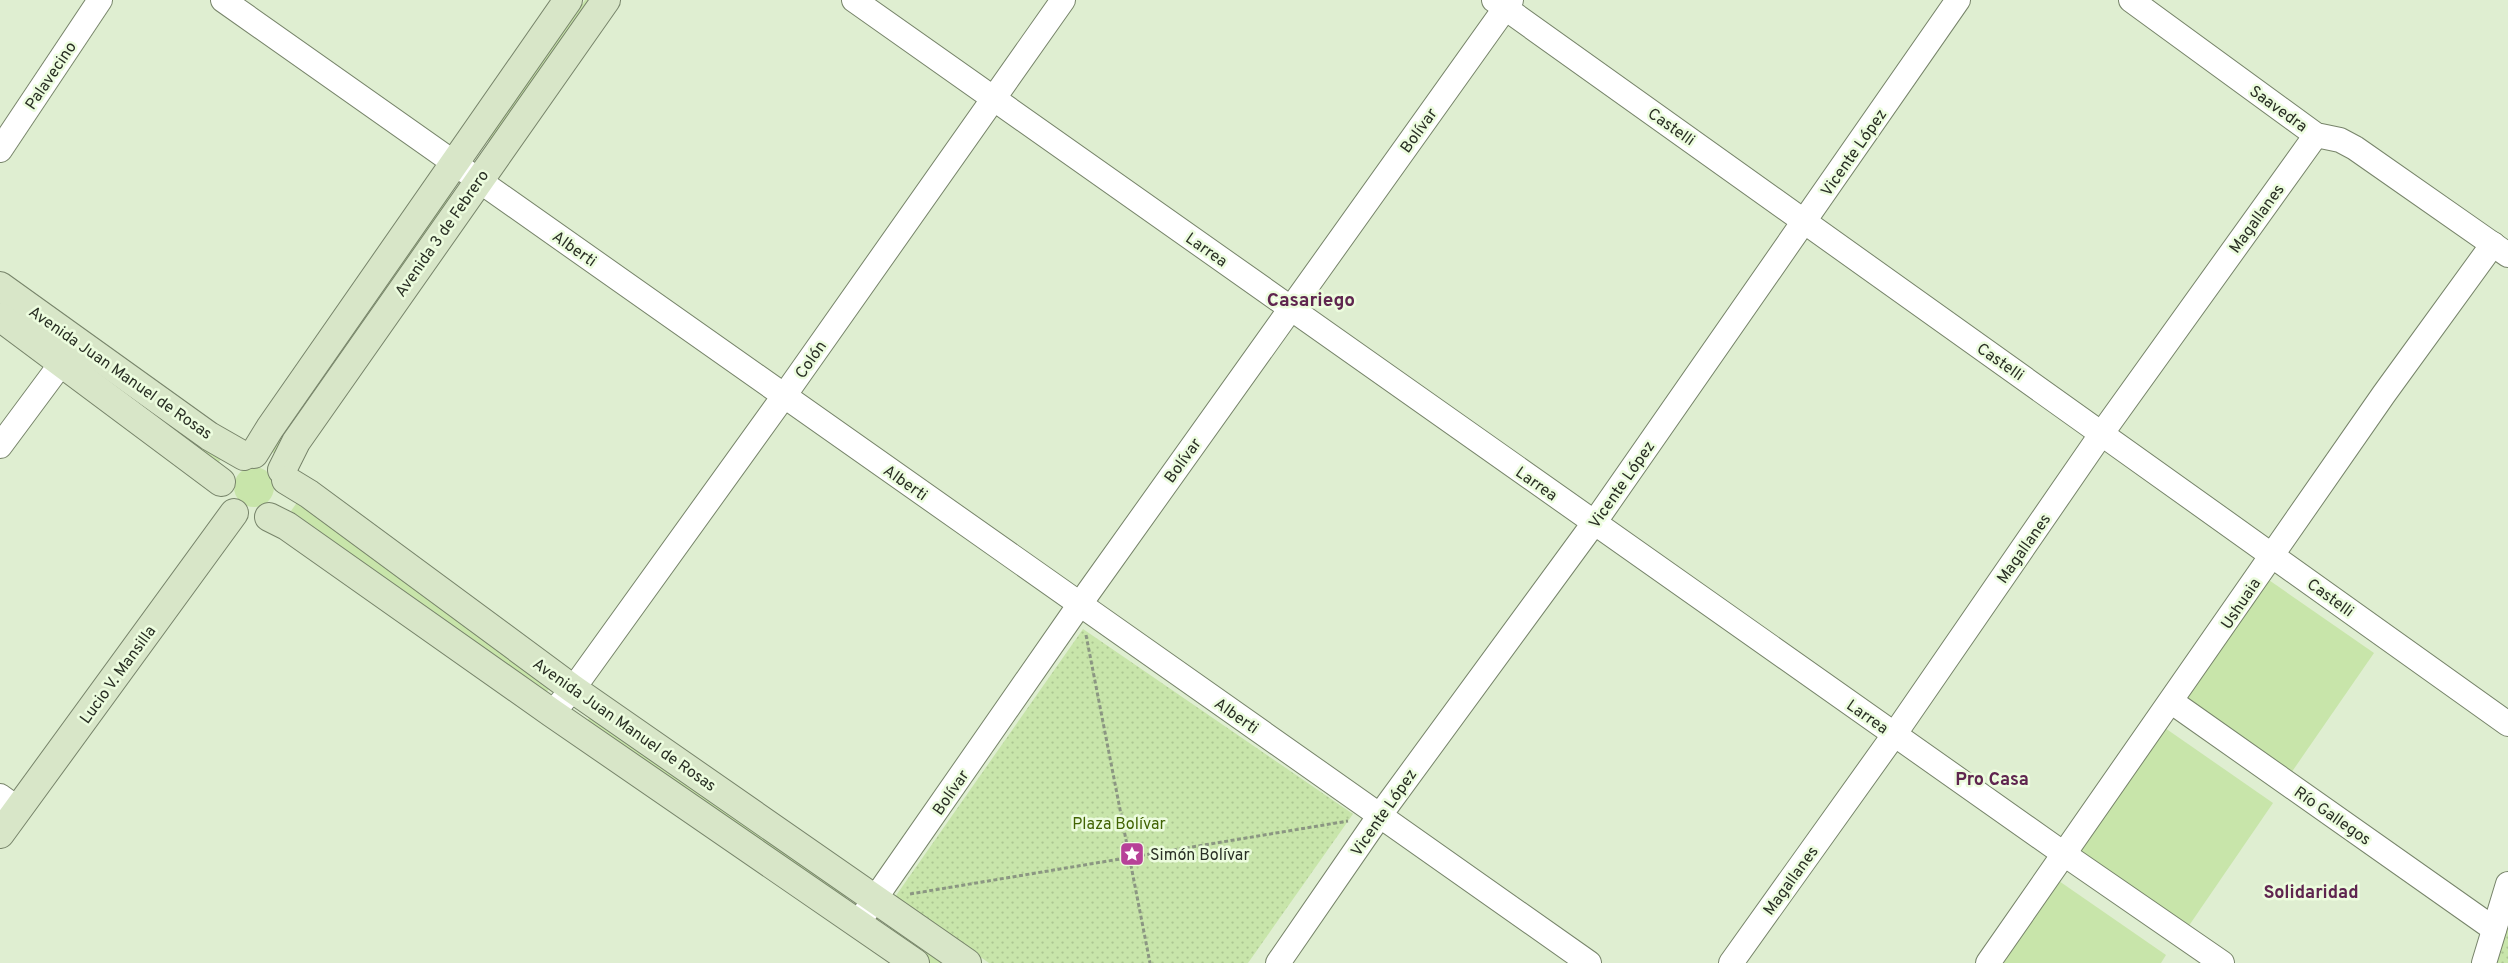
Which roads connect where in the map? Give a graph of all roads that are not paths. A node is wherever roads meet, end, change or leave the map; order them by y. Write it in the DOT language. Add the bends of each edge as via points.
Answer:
graph roads {
  1 [pos="100,0"];
  2 [pos="223,0"];
  3 [pos="568,0"];
  4 [pos="606,0"];
  5 [pos="854,0"];
  6 [pos="1062,0"];
  7 [pos="1958,0"];
  8 [pos="2131,0"];
  9 [pos="1503,3"];
  10 [pos="994,98"];
  11 [pos="2316,135"];
  12 [pos="0,150"];
  13 [pos="454,163"];
  14 [pos="478,180"];
  15 [pos="1805,221"];
  16 [pos="2500,249"];
  17 [pos="0,286"];
  18 [pos="1291,308"];
  19 [pos="0,316"];
  20 [pos="69,351"];
  21 [pos="784,396"];
  22 [pos="2102,433"];
  23 [pos="0,446"];
  24 [pos="249,455"];
  25 [pos="284,475"];
  26 [pos="221,482"];
  27 [pos="234,513"];
  28 [pos="269,517"];
  29 [pos="1594,523"];
  30 [pos="2273,554"];
  31 [pos="1080,604"];
  32 [pos="573,688"];
  33 [pos="2172,702"];
  34 [pos="552,713"];
  35 [pos="2508,724"];
  36 [pos="1894,735"];
  37 [pos="9,802"];
  38 [pos="1380,815"];
  39 [pos="0,834"];
  40 [pos="2064,854"];
  41 [pos="2508,884"];
  42 [pos="875,900"];
  43 [pos="858,923"];
  44 [pos="2494,929"];
  45 [pos="915,963"];
  46 [pos="967,963"];
  47 [pos="1278,963"];
  48 [pos="1589,963"];
  49 [pos="1731,963"];
  50 [pos="1988,963"];
  51 [pos="2222,963"];
  52 [pos="2484,963"];
  1 -- 12 [label="street, Palavecino"];
  2 -- 13 [label="street, Alberti"];
  3 -- 13 [label="street, Avenida 3 de Febrero"];
  4 -- 14 [label="street, Avenida 3 de Febrero"];
  5 -- 10 [label="street, Larrea"];
  6 -- 10 [label="street, Colón"];
  7 -- 15 [label="street, Vicente López"];
  8 -- 11 [label="street, Saavedra"];
  9 -- 15 [label="street, Castelli"];
  9 -- 18 [label="street, Bolívar"];
  10 -- 18 [label="street, Larrea"];
  10 -- 21 [label="street, Colón"];
  11 -- 16 [label="street, Saavedra" via="2340,140 2355,148"];
  11 -- 22 [label="street, Magallanes"];
  13 -- 14 [label="street, Alberti"];
  13 -- 24 [label="street, Avenida 3 de Febrero"];
  14 -- 21 [label="street, Alberti"];
  14 -- 25 [label="street, Avenida 3 de Febrero" via="296,442"];
  15 -- 22 [label="street, Castelli"];
  15 -- 29 [label="street, Vicente López"];
  16 -- 30 [label="street, Ushuaia"];
  17 -- 20 [label="street, Avenida Juan Manuel de Rosas"];
  18 -- 29 [label="street, Larrea"];
  18 -- 31 [label="street, Bolívar"];
  19 -- 20 [label="street, Avenida Juan Manuel de Rosas"];
  20 -- 23 [label="street"];
  20 -- 24 [label="street, Avenida Juan Manuel de Rosas" via="209,436"];
  20 -- 26 [label="street, Avenida Juan Manuel de Rosas"];
  21 -- 31 [label="street, Alberti"];
  21 -- 32 [label="street, Colón"];
  22 -- 30 [label="street, Castelli"];
  22 -- 36 [label="street, Magallanes"];
  24 -- 25 [label="street" via="265,456 275,462"];
  24 -- 26 [label="street" via="234,461"];
  25 -- 28 [label="street" via="284,502"];
  25 -- 32 [label="street, Avenida Juan Manuel de Rosas"];
  26 -- 27 [label="street" via="224,501"];
  27 -- 28 [label="street" via="248,520"];
  27 -- 37 [label="street, Lucio V. Mansilla"];
  28 -- 34 [label="street, Avenida Juan Manuel de Rosas" via="287,526"];
  29 -- 36 [label="street, Larrea"];
  29 -- 38 [label="street, Vicente López"];
  30 -- 33 [label="street, Ushuaia"];
  30 -- 35 [label="street, Castelli"];
  31 -- 38 [label="street, Alberti"];
  31 -- 42 [label="street, Bolívar"];
  32 -- 34 [label="street, Colón"];
  32 -- 42 [label="street, Avenida Juan Manuel de Rosas"];
  33 -- 40 [label="street, Ushuaia"];
  33 -- 44 [label="street, Río Gallegos"];
  34 -- 43 [label="street, Avenida Juan Manuel de Rosas"];
  36 -- 40 [label="street, Larrea"];
  36 -- 49 [label="street, Magallanes"];
  37 -- 39 [label="street, Lucio V. Mansilla"];
  38 -- 47 [label="street, Vicente López"];
  38 -- 48 [label="street, Alberti"];
  40 -- 50 [label="street, Ushuaia"];
  40 -- 51 [label="street, Larrea"];
  41 -- 44 [label="street"];
  42 -- 43 [label="street, Bolívar"];
  42 -- 46 [label="street, Avenida Juan Manuel de Rosas"];
  43 -- 45 [label="street, Avenida Juan Manuel de Rosas"];
  44 -- 52 [label="street"];
}
